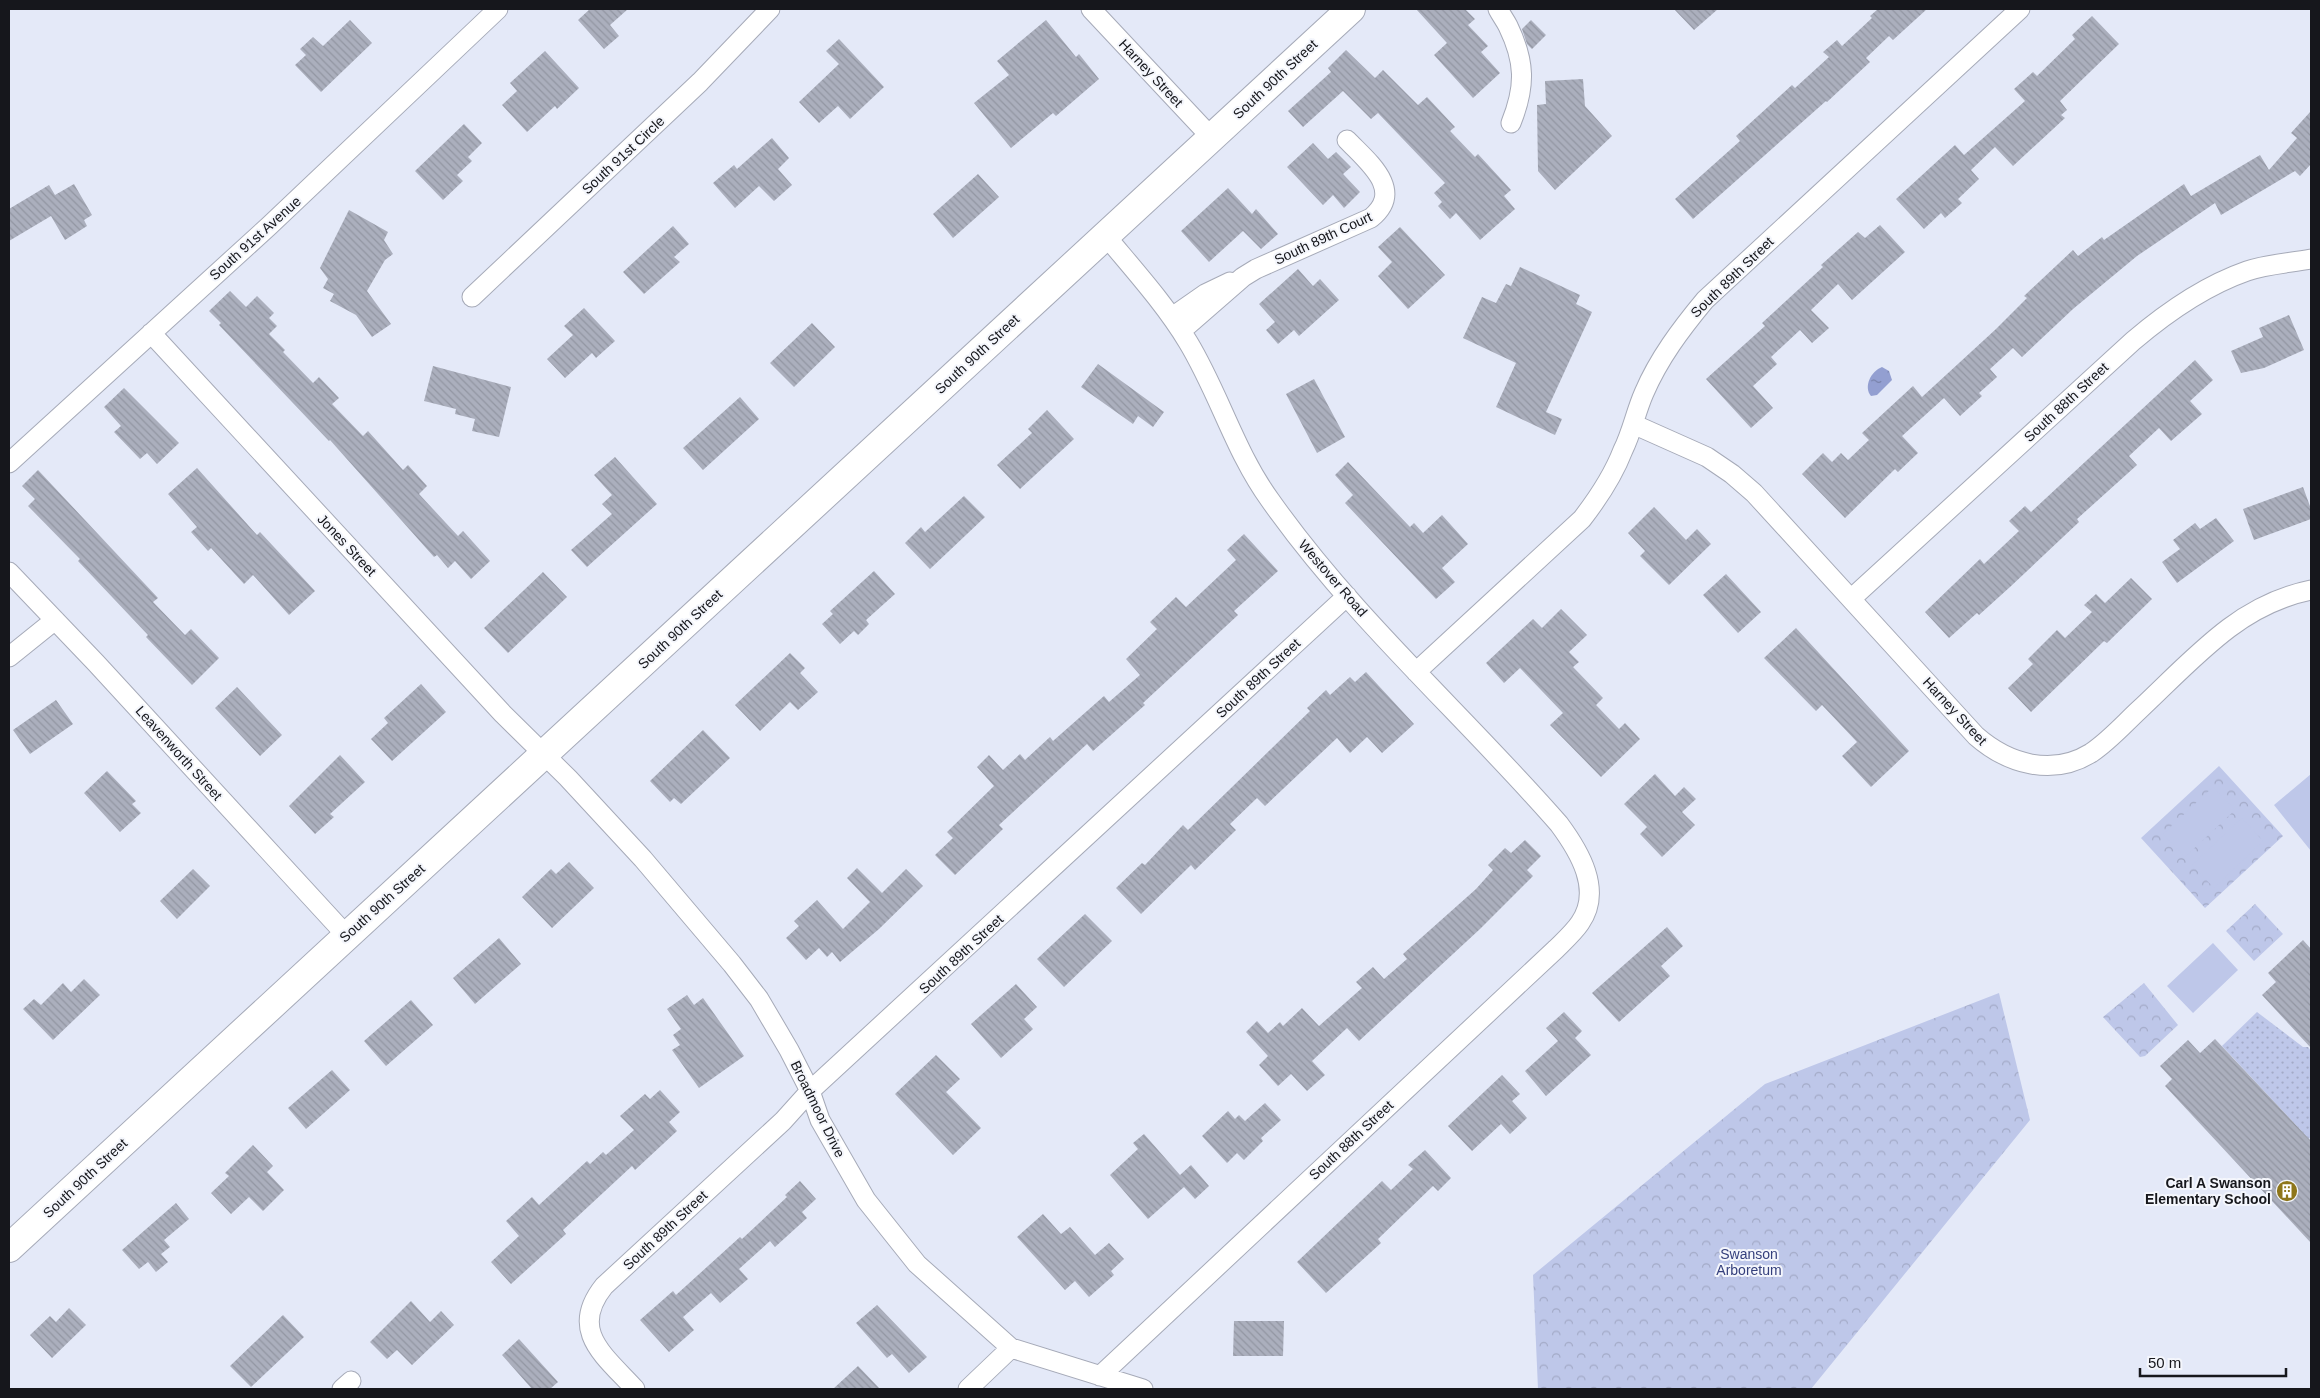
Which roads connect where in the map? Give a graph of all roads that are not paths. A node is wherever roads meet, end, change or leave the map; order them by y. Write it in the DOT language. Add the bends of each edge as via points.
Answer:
graph roads {
  1 [pos="498,9"];
  2 [pos="770,9"];
  3 [pos="1091,9"];
  4 [pos="1351,9"];
  5 [pos="1498,9"];
  6 [pos="2020,9"];
  7 [pos="1511,123"];
  8 [pos="1211,138"];
  9 [pos="1347,140"];
  10 [pos="1105,235"];
  11 [pos="2311,259"];
  12 [pos="472,298"];
  13 [pos="1176,324"];
  14 [pos="151,333"];
  15 [pos="1634,424"];
  16 [pos="9,463"];
  17 [pos="9,572"];
  18 [pos="2311,590"];
  19 [pos="1347,596"];
  20 [pos="1852,598"];
  21 [pos="55,620"];
  22 [pos="9,657"];
  23 [pos="1416,672"];
  24 [pos="545,755"];
  25 [pos="1589,896"];
  26 [pos="347,936"];
  27 [pos="810,1091"];
  28 [pos="9,1248"];
  29 [pos="1011,1348"];
  30 [pos="1100,1376"];
  31 [pos="635,1389"];
  32 [pos="968,1389"];
  33 [pos="1143,1389"];
  1 -- 14 [label="street, South 91st Avenue"];
  2 -- 12 [label="street, South 91st Circle" via="706,77"];
  3 -- 8 [label="street, Harney Street"];
  4 -- 8 [label="main road, South 90th Street"];
  5 -- 7 [label="street" via="1508,25 1524,75 1521,100"];
  6 -- 15 [label="street, South 89th Street" via="1705,300 1663,355"];
  8 -- 10 [label="main road, South 90th Street"];
  9 -- 13 [label="street, South 89th Court" via="1382,181 1385,190 1383,206 1371,218 1256,269"];
  10 -- 13 [label="street, Westover Road"];
  10 -- 24 [label="main road, South 90th Street"];
  11 -- 20 [label="street, South 88th Street" via="2248,271 2216,284 2163,316"];
  13 -- 19 [label="street, Westover Road" via="1208,379 1268,498"];
  14 -- 16 [label="street, South 91st Avenue"];
  14 -- 24 [label="street, Jones Street" via="503,714"];
  15 -- 20 [label="street, Harney Street" via="1707,457 1732,474 1754,493"];
  15 -- 23 [label="street, South 89th Street" via="1609,481 1582,519"];
  17 -- 21 [label="street, Leavenworth Street"];
  18 -- 20 [label="street, Harney Street" via="2266,605 2229,628 2090,753 2068,763 2044,766 2007,758 1989,747"];
  19 -- 23 [label="street, Westover Road"];
  19 -- 27 [label="street, South 89th Street"];
  21 -- 22 [label="street"];
  21 -- 26 [label="street, Leavenworth Street"];
  23 -- 25 [label="street, Westover Road" via="1563,830 1583,860"];
  24 -- 26 [label="main road, South 90th Street"];
  24 -- 27 [label="street, Broadmoor Drive" via="643,859 732,964 764,1008"];
  25 -- 30 [label="street, South 88th Street" via="1580,924 1556,949"];
  26 -- 28 [label="main road, South 90th Street"];
  27 -- 29 [label="street, Broadmoor Drive" via="835,1149 891,1233 942,1288"];
  27 -- 31 [label="street, South 89th Street" via="595,1297 589,1320 592,1340"];
  29 -- 30 [label="street, Broadmoor Drive"];
  29 -- 32 [label="street"];
  30 -- 33 [label="street, Broadmoor Drive"];
}
